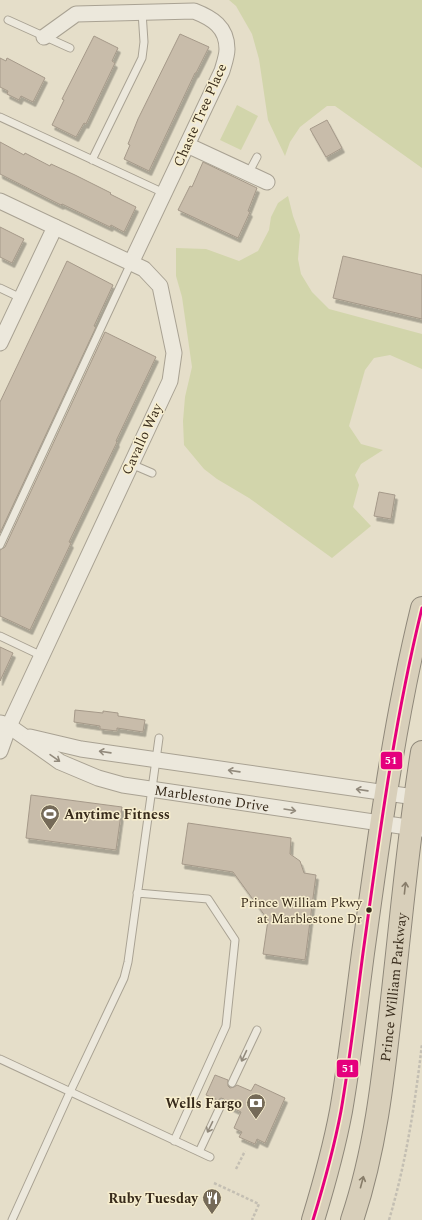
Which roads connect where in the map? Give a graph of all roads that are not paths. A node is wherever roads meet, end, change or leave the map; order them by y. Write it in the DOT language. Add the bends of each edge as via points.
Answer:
graph roads {
  1 [pos="142,12"];
  2 [pos="8,20"];
  3 [pos="44,37"];
  4 [pos="70,48"];
  5 [pos="0,117"];
  6 [pos="187,145"];
  7 [pos="256,156"];
  8 [pos="92,160"];
  9 [pos="248,174"];
  10 [pos="267,182"];
  11 [pos="164,194"];
  12 [pos="0,201"];
  13 [pos="55,227"];
  14 [pos="131,263"];
  15 [pos="0,288"];
  16 [pos="21,298"];
  17 [pos="0,343"];
  18 [pos="131,464"];
  19 [pos="152,474"];
  20 [pos="0,545"];
  21 [pos="422,608"];
  22 [pos="0,636"];
  23 [pos="42,656"];
  24 [pos="5,724"];
  25 [pos="23,736"];
  26 [pos="159,738"];
  27 [pos="0,751"];
  28 [pos="422,752"];
  29 [pos="156,760"];
  30 [pos="152,789"];
  31 [pos="385,793"];
  32 [pos="418,798"];
  33 [pos="381,824"];
  34 [pos="416,829"];
  35 [pos="137,893"];
  36 [pos="257,1030"];
  37 [pos="0,1059"];
  38 [pos="232,1082"];
  39 [pos="70,1092"];
  40 [pos="222,1103"];
  41 [pos="174,1141"];
  42 [pos="199,1152"];
  43 [pos="210,1158"];
  44 [pos="12,1220"];
  45 [pos="313,1220"];
  46 [pos="352,1220"];
  1 -- 3 [label="street, Chaste Tree Place" via="76,14"];
  1 -- 6 [label="street, Chaste Tree Place" via="194,11 208,16 226,37 227,50 222,71"];
  1 -- 8 [label="lane" via="142,58"];
  2 -- 3 [label="lane"];
  3 -- 4 [label="lane"];
  5 -- 8 [label="lane"];
  6 -- 9 [label="street"];
  6 -- 11 [label="street, Chaste Tree Place"];
  7 -- 9 [label="lane"];
  8 -- 11 [label="lane"];
  9 -- 10 [label="street"];
  11 -- 14 [label="street, Chaste Tree Place"];
  12 -- 13 [label="street, Cavallo Way"];
  13 -- 14 [label="street, Cavallo Way"];
  13 -- 16 [label="street"];
  14 -- 18 [label="street, Cavallo Way" via="144,269 160,286 174,353 170,381"];
  14 -- 20 [label="lane"];
  15 -- 16 [label="lane"];
  16 -- 17 [label="street"];
  18 -- 19 [label="lane"];
  18 -- 23 [label="street, Cavallo Way"];
  21 -- 31 [label="highway" via="400,706"];
  22 -- 23 [label="lane"];
  23 -- 24 [label="street, Cavallo Way"];
  24 -- 25 [label="street, Marblestone Drive"];
  24 -- 27 [label="street, Cavallo Way"];
  29 -- 25 [label="street, Marblestone Drive, one-way" via="81,749"];
  25 -- 30 [label="street, Marblestone Drive, one-way" via="60,762 98,778"];
  26 -- 29 [label="lane"];
  28 -- 32 [label="highway, Prince William Parkway"];
  29 -- 30 [label="lane"];
  31 -- 29 [label="street, Marblestone Drive, one-way"];
  30 -- 33 [label="street, Marblestone Drive, one-way"];
  30 -- 35 [label="lane"];
  31 -- 32 [label="street, Marblestone Drive"];
  31 -- 33 [label="highway"];
  32 -- 34 [label="highway, Prince William Parkway"];
  33 -- 34 [label="street, Marblestone Drive"];
  33 -- 45 [label="highway" via="340,1112"];
  46 -- 34 [label="highway, Prince William Parkway, one-way" via="367,1163 383,1079"];
  35 -- 39 [label="lane" via="124,978"];
  35 -- 41 [label="lane" via="208,900 235,940 226,1026"];
  36 -- 38 [label="lane, one-way"];
  37 -- 39 [label="lane"];
  39 -- 41 [label="lane"];
  39 -- 44 [label="lane"];
  40 -- 42 [label="lane, one-way"];
  41 -- 42 [label="lane"];
  42 -- 43 [label="lane"];
}
